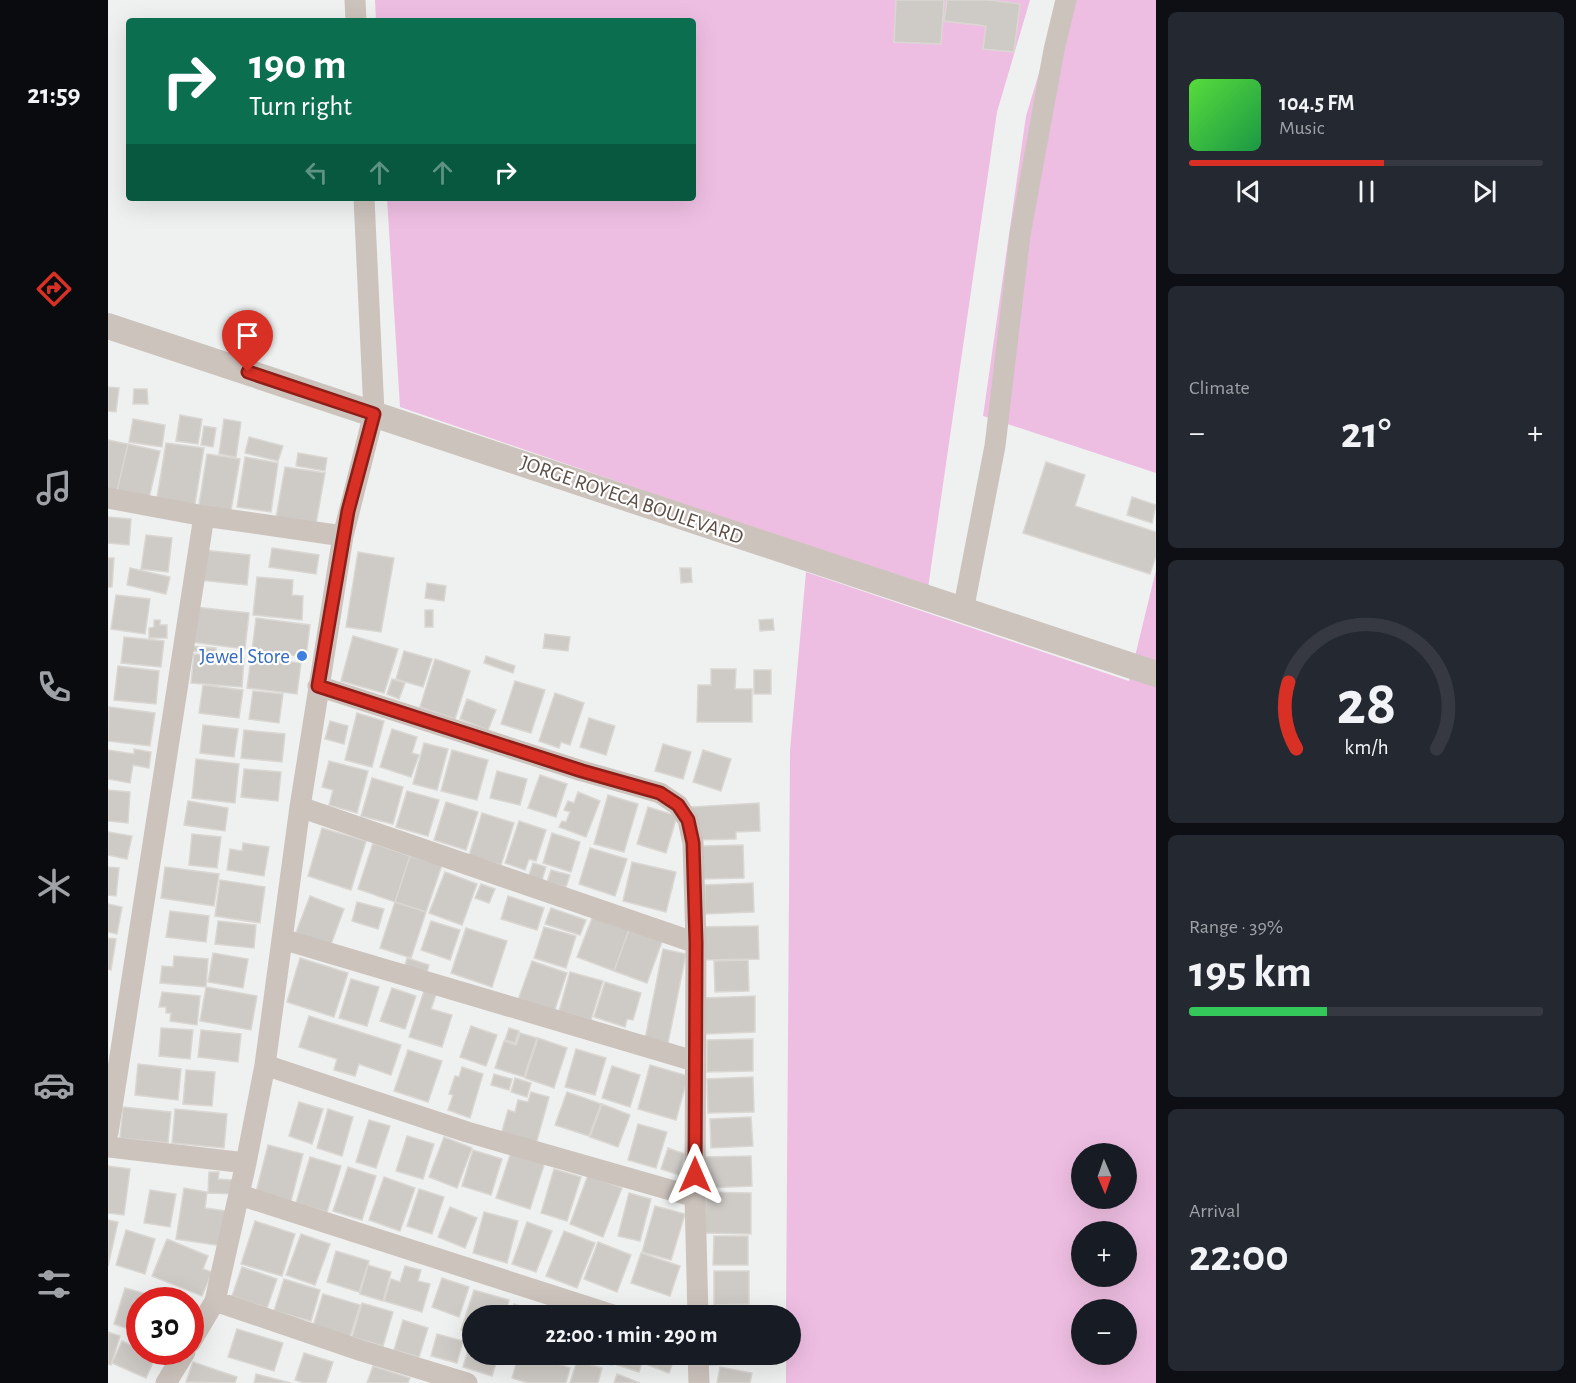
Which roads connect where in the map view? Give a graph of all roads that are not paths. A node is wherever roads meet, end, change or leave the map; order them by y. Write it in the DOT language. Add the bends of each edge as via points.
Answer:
graph roads {
  1 [pos="355,0"];
  2 [pos="1066,0"];
  3 [pos="356,18"];
  4 [pos="364,201"];
  5 [pos="108,326"];
  6 [pos="374,414"];
  7 [pos="108,498"];
  8 [pos="204,516"];
  9 [pos="344,536"];
  10 [pos="963,611"];
  11 [pos="1156,674"];
  12 [pos="318,686"];
  13 [pos="300,807"];
  14 [pos="282,939"];
  15 [pos="696,943"];
  16 [pos="694,1061"];
  17 [pos="265,1065"];
  18 [pos="108,1133"];
  19 [pos="108,1147"];
  20 [pos="246,1163"];
  21 [pos="240,1195"];
  22 [pos="695,1197"];
  23 [pos="215,1301"];
  24 [pos="582,1305"];
  25 [pos="698,1305"];
  26 [pos="204,1319"];
  27 [pos="177,1365"];
  28 [pos="698,1365"];
  29 [pos="166,1383"];
  30 [pos="466,1383"];
  31 [pos="699,1383"];
  1 -- 3 [label="street"];
  2 -- 10 [label="street" via="1020,235 995,446"];
  4 -- 6 [label="street"];
  5 -- 6 [label="street, JORGE ROYECA BOULEVARD"];
  6 -- 9 [label="street"];
  6 -- 10 [label="street, JORGE ROYECA BOULEVARD"];
  7 -- 8 [label="street"];
  8 -- 9 [label="street"];
  8 -- 18 [label="street"];
  9 -- 12 [label="street"];
  10 -- 11 [label="street, JORGE ROYECA BOULEVARD"];
  12 -- 13 [label="street"];
  12 -- 15 [label="street" via="660,793 678,805 688,820 693,843"];
  13 -- 14 [label="street"];
  13 -- 15 [label="street"];
  14 -- 16 [label="street"];
  14 -- 17 [label="street"];
  15 -- 16 [label="street"];
  16 -- 22 [label="street"];
  17 -- 20 [label="street"];
  17 -- 22 [label="street" via="467,1132"];
  19 -- 20 [label="street"];
  20 -- 21 [label="street"];
  21 -- 23 [label="street"];
  21 -- 24 [label="street"];
  22 -- 25 [label="street"];
  23 -- 26 [label="street"];
  23 -- 30 [label="street"];
  27 -- 29 [label="street"];
  28 -- 31 [label="street"];
}
